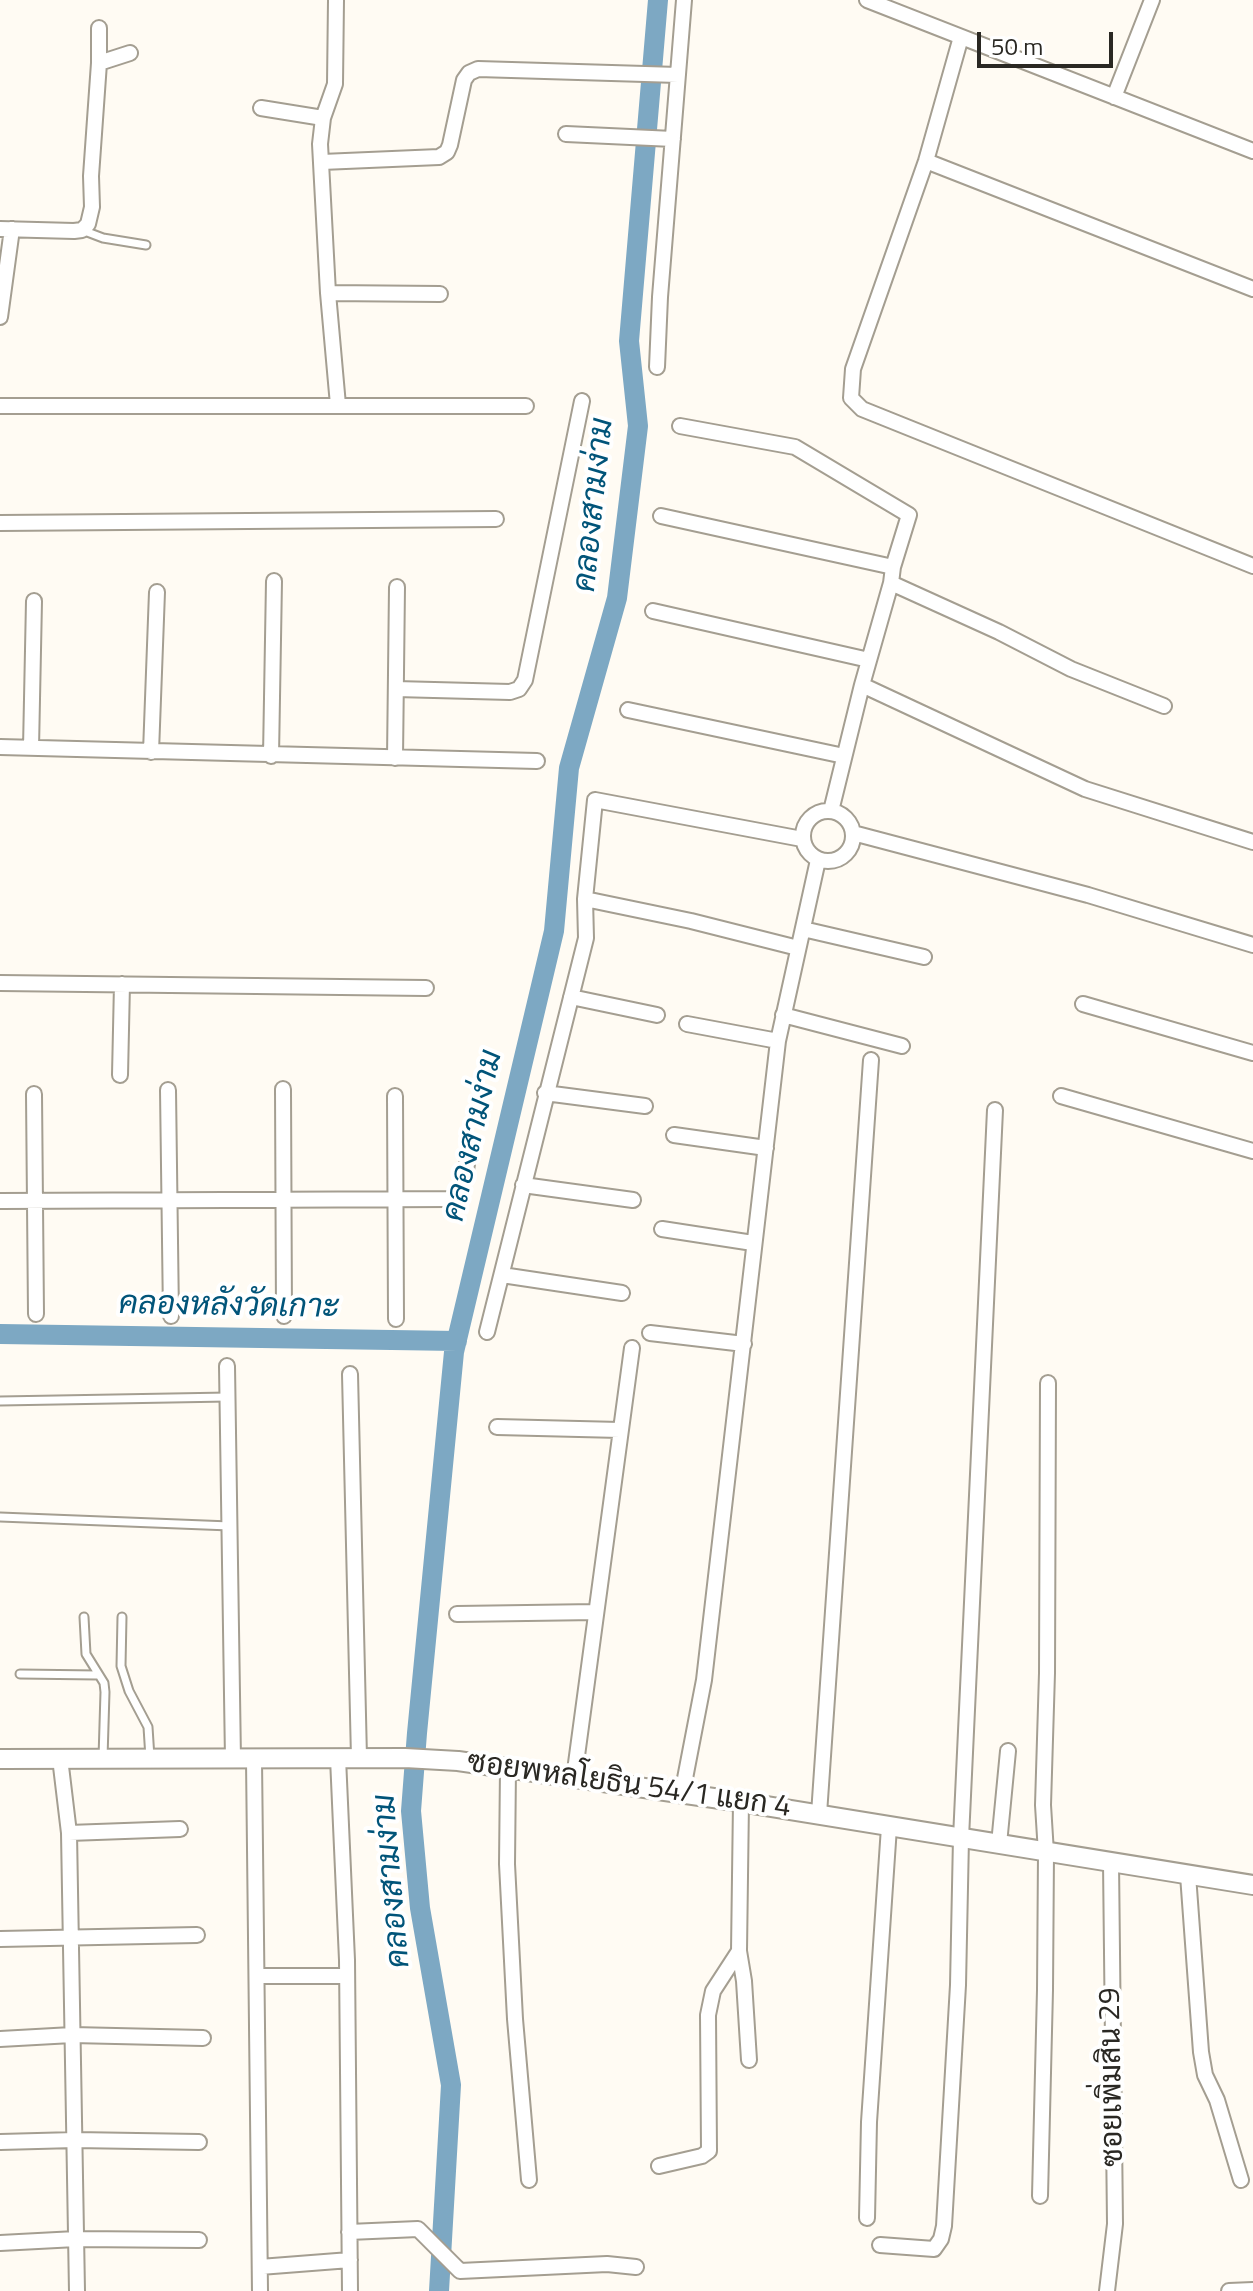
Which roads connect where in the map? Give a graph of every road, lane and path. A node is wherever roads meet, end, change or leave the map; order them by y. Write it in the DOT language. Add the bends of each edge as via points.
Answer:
graph roads {
  1 [pos="336,0"];
  2 [pos="684,0"];
  3 [pos="867,0"];
  4 [pos="1152,0"];
  5 [pos="99,28"];
  6 [pos="961,37"];
  7 [pos="130,53"];
  8 [pos="99,63"];
  9 [pos="674,74"];
  10 [pos="1114,97"];
  11 [pos="261,108"];
  12 [pos="323,118"];
  13 [pos="566,134"];
  14 [pos="669,139"];
  15 [pos="1253,151"];
  16 [pos="926,161"];
  17 [pos="322,162"];
  18 [pos="6,229"];
  19 [pos="82,230"];
  20 [pos="146,245"];
  21 [pos="1253,289"];
  22 [pos="328,293"];
  23 [pos="440,294"];
  24 [pos="0,317"];
  25 [pos="657,367"];
  26 [pos="582,401"];
  27 [pos="338,405"];
  28 [pos="0,406"];
  29 [pos="526,406"];
  30 [pos="680,426"];
  31 [pos="661,516"];
  32 [pos="496,519"];
  33 [pos="0,523"];
  34 [pos="1253,566"];
  35 [pos="893,567"];
  36 [pos="274,581"];
  37 [pos="891,583"];
  38 [pos="397,587"];
  39 [pos="157,592"];
  40 [pos="34,601"];
  41 [pos="653,611"];
  42 [pos="869,660"];
  43 [pos="862,685"];
  44 [pos="396,689"];
  45 [pos="1164,706"];
  46 [pos="628,710"];
  47 [pos="0,747"];
  48 [pos="31,748"];
  49 [pos="151,752"];
  50 [pos="271,756"];
  51 [pos="844,756"];
  52 [pos="395,758"];
  53 [pos="537,761"];
  54 [pos="831,811"];
  55 [pos="853,833"];
  56 [pos="802,839"];
  57 [pos="1253,842"];
  58 [pos="818,860"];
  59 [pos="585,899"];
  60 [pos="803,929"];
  61 [pos="1253,945"];
  62 [pos="798,948"];
  63 [pos="924,957"];
  64 [pos="0,983"];
  65 [pos="122,984"];
  66 [pos="426,988"];
  67 [pos="571,997"];
  68 [pos="1083,1004"];
  69 [pos="657,1015"];
  70 [pos="783,1015"];
  71 [pos="687,1024"];
  72 [pos="778,1041"];
  73 [pos="902,1046"];
  74 [pos="1253,1053"];
  75 [pos="871,1060"];
  76 [pos="120,1075"];
  77 [pos="283,1089"];
  78 [pos="168,1090"];
  79 [pos="545,1093"];
  80 [pos="34,1094"];
  81 [pos="395,1096"];
  82 [pos="1061,1096"];
  83 [pos="645,1106"];
  84 [pos="995,1110"];
  85 [pos="674,1135"];
  86 [pos="766,1148"];
  87 [pos="469,1151"];
  88 [pos="1253,1151"];
  89 [pos="523,1185"];
  90 [pos="283,1199"];
  91 [pos="396,1199"];
  92 [pos="168,1200"];
  93 [pos="633,1200"];
  94 [pos="0,1201"];
  95 [pos="35,1201"];
  96 [pos="662,1229"];
  97 [pos="753,1243"];
  98 [pos="502,1275"];
  99 [pos="622,1293"];
  100 [pos="36,1314"];
  101 [pos="171,1316"];
  102 [pos="284,1316"];
  103 [pos="396,1319"];
  104 [pos="487,1332"];
  105 [pos="650,1333"];
  106 [pos="744,1344"];
  107 [pos="632,1348"];
  108 [pos="227,1366"];
  109 [pos="350,1374"];
  110 [pos="1048,1383"];
  111 [pos="228,1397"];
  112 [pos="0,1401"];
  113 [pos="497,1427"];
  114 [pos="620,1430"];
  115 [pos="0,1517"];
  116 [pos="230,1526"];
  117 [pos="596,1612"];
  118 [pos="457,1614"];
  119 [pos="84,1617"];
  120 [pos="122,1617"];
  121 [pos="20,1674"];
  122 [pos="97,1675"];
  123 [pos="1008,1751"];
  124 [pos="60,1758"];
  125 [pos="338,1758"];
  126 [pos="359,1758"];
  127 [pos="0,1759"];
  128 [pos="102,1760"];
  129 [pos="150,1760"];
  130 [pos="233,1760"];
  131 [pos="254,1760"];
  132 [pos="508,1769"];
  133 [pos="574,1778"];
  134 [pos="682,1794"];
  135 [pos="741,1802"];
  136 [pos="819,1814"];
  137 [pos="889,1827"];
  138 [pos="180,1829"];
  139 [pos="69,1833"];
  140 [pos="961,1838"];
  141 [pos="999,1844"];
  142 [pos="1046,1853"];
  143 [pos="1111,1862"];
  144 [pos="1188,1875"];
  145 [pos="1253,1885"];
  146 [pos="197,1935"];
  147 [pos="71,1937"];
  148 [pos="0,1939"];
  149 [pos="739,1951"];
  150 [pos="257,1976"];
  151 [pos="347,1976"];
  152 [pos="72,2035"];
  153 [pos="203,2038"];
  154 [pos="0,2039"];
  155 [pos="749,2060"];
  156 [pos="75,2140"];
  157 [pos="0,2142"];
  158 [pos="199,2142"];
  159 [pos="659,2166"];
  160 [pos="529,2180"];
  161 [pos="1241,2180"];
  162 [pos="1040,2196"];
  163 [pos="867,2218"];
  164 [pos="349,2232"];
  165 [pos="76,2239"];
  166 [pos="199,2240"];
  167 [pos="0,2243"];
  168 [pos="880,2245"];
  169 [pos="350,2260"];
  170 [pos="260,2267"];
  171 [pos="636,2267"];
  172 [pos="1253,2290"];
  173 [pos="77,2291"];
  174 [pos="260,2291"];
  175 [pos="350,2291"];
  176 [pos="1107,2291"];
  177 [pos="1229,2291"];
  1 -- 12 [label="street" via="335,84"];
  2 -- 9 [label="street"];
  3 -- 6 [label="street"];
  4 -- 10 [label="street"];
  5 -- 8 [label="street"];
  6 -- 10 [label="street"];
  6 -- 16 [label="street"];
  7 -- 8 [label="street"];
  8 -- 19 [label="street" via="92,207"];
  9 -- 14 [label="street"];
  9 -- 17 [label="street" via="478,69 464,80 450,145 439,157"];
  10 -- 15 [label="street"];
  11 -- 12 [label="street"];
  12 -- 17 [label="street"];
  13 -- 14 [label="street"];
  14 -- 25 [label="street"];
  16 -- 21 [label="street"];
  16 -- 34 [label="street" via="853,369 851,398 862,409"];
  17 -- 22 [label="street"];
  18 -- 19 [label="street"];
  18 -- 24 [label="street"];
  19 -- 20 [label="lane"];
  22 -- 23 [label="street"];
  22 -- 27 [label="street"];
  26 -- 44 [label="street" via="525,680 510,692"];
  27 -- 28 [label="street"];
  27 -- 29 [label="street"];
  30 -- 35 [label="street" via="795,447 909,515"];
  31 -- 35 [label="street"];
  32 -- 33 [label="street"];
  35 -- 37 [label="street"];
  36 -- 50 [label="street"];
  37 -- 42 [label="street"];
  37 -- 45 [label="street" via="1071,669"];
  38 -- 44 [label="street"];
  39 -- 49 [label="street"];
  40 -- 48 [label="street"];
  41 -- 42 [label="street"];
  42 -- 43 [label="street"];
  43 -- 51 [label="street"];
  43 -- 57 [label="street" via="1085,789"];
  44 -- 52 [label="street"];
  46 -- 51 [label="street"];
  47 -- 48 [label="street"];
  48 -- 49 [label="street"];
  49 -- 50 [label="street"];
  50 -- 52 [label="street"];
  51 -- 54 [label="street"];
  52 -- 53 [label="street"];
  54 -- 55 [label="street" via="848,820"];
  54 -- 56 [label="street" via="812,815"];
  55 -- 58 [label="street" via="852,846 843,856"];
  55 -- 61 [label="street"];
  56 -- 58 [label="street"];
  56 -- 59 [label="street" via="595,800"];
  58 -- 60 [label="street"];
  59 -- 62 [label="street"];
  59 -- 67 [label="street" via="586,938"];
  60 -- 62 [label="street"];
  60 -- 63 [label="street"];
  62 -- 70 [label="street"];
  64 -- 65 [label="street"];
  65 -- 66 [label="street"];
  65 -- 76 [label="street"];
  67 -- 69 [label="street"];
  67 -- 79 [label="street"];
  68 -- 74 [label="street"];
  70 -- 72 [label="street"];
  70 -- 73 [label="street"];
  71 -- 72 [label="street"];
  72 -- 86 [label="street"];
  75 -- 136 [label="street"];
  77 -- 90 [label="street"];
  78 -- 92 [label="street"];
  79 -- 83 [label="street"];
  79 -- 89 [label="street"];
  80 -- 95 [label="street"];
  81 -- 91 [label="street"];
  82 -- 88 [label="street"];
  84 -- 140 [label="street"];
  85 -- 86 [label="street"];
  86 -- 97 [label="street"];
  87 -- 91 [label="street" via="458,1195"];
  89 -- 93 [label="street"];
  89 -- 98 [label="street"];
  90 -- 91 [label="street"];
  90 -- 92 [label="street"];
  90 -- 102 [label="street"];
  91 -- 103 [label="street"];
  92 -- 95 [label="street"];
  92 -- 101 [label="street"];
  94 -- 95 [label="street"];
  95 -- 100 [label="street"];
  96 -- 97 [label="street"];
  97 -- 106 [label="street"];
  98 -- 99 [label="street"];
  98 -- 104 [label="street"];
  105 -- 106 [label="street"];
  106 -- 134 [label="street" via="704,1680"];
  107 -- 114 [label="street"];
  108 -- 111 [label="street"];
  109 -- 126 [label="street"];
  110 -- 142 [label="street"];
  111 -- 112 [label="lane"];
  111 -- 116 [label="street"];
  113 -- 114 [label="street"];
  114 -- 117 [label="street"];
  115 -- 116 [label="lane"];
  116 -- 130 [label="street"];
  117 -- 118 [label="street"];
  117 -- 133 [label="street"];
  119 -- 122 [label="lane" via="86,1654"];
  120 -- 129 [label="lane" via="121,1666 148,1727"];
  121 -- 122 [label="lane"];
  122 -- 128 [label="lane" via="105,1692"];
  123 -- 141 [label="street"];
  124 -- 127 [label="street, ซอยพหลโยธิน 54/1 แยก 4"];
  124 -- 128 [label="street, ซอยพหลโยธิน 54/1 แยก 4"];
  124 -- 139 [label="street"];
  125 -- 126 [label="street, ซอยพหลโยธิน 54/1 แยก 4"];
  125 -- 131 [label="street, ซอยพหลโยธิน 54/1 แยก 4"];
  125 -- 151 [label="street"];
  126 -- 132 [label="street, ซอยพหลโยธิน 54/1 แยก 4" via="458,1761"];
  128 -- 129 [label="street, ซอยพหลโยธิน 54/1 แยก 4"];
  129 -- 130 [label="street, ซอยพหลโยธิน 54/1 แยก 4"];
  130 -- 131 [label="street, ซอยพหลโยธิน 54/1 แยก 4"];
  131 -- 150 [label="street"];
  132 -- 133 [label="street, ซอยพหลโยธิน 54/1 แยก 4"];
  132 -- 160 [label="street" via="510,1926"];
  133 -- 134 [label="street, ซอยพหลโยธิน 54/1 แยก 4"];
  134 -- 135 [label="street, ซอยพหลโยธิน 54/1 แยก 4"];
  135 -- 136 [label="street, ซอยพหลโยธิน 54/1 แยก 4"];
  135 -- 149 [label="street"];
  136 -- 137 [label="street, ซอยพหลโยธิน 54/1 แยก 4"];
  137 -- 140 [label="street, ซอยพหลโยธิน 54/1 แยก 4"];
  137 -- 163 [label="street"];
  138 -- 139 [label="street"];
  139 -- 147 [label="street"];
  140 -- 141 [label="street, ซอยพหลโยธิน 54/1 แยก 4"];
  140 -- 168 [label="street" via="958,1985 941,2239 927,2250"];
  141 -- 142 [label="street, ซอยพหลโยธิน 54/1 แยก 4"];
  142 -- 143 [label="street, ซอยพหลโยธิน 54/1 แยก 4"];
  142 -- 162 [label="street"];
  143 -- 144 [label="street, ซอยพหลโยธิน 54/1 แยก 4"];
  143 -- 176 [label="street, ซอยเพิ่มสิน 29" via="1115,2224"];
  144 -- 145 [label="street, ซอยพหลโยธิน 54/1 แยก 4"];
  144 -- 161 [label="street" via="1201,2052"];
  146 -- 147 [label="street"];
  147 -- 148 [label="street"];
  147 -- 152 [label="street"];
  149 -- 155 [label="street"];
  149 -- 159 [label="street" via="713,1991 708,2015 709,2151"];
  150 -- 151 [label="street"];
  150 -- 170 [label="street"];
  151 -- 164 [label="street"];
  152 -- 153 [label="street"];
  152 -- 154 [label="street"];
  152 -- 156 [label="street"];
  156 -- 157 [label="street"];
  156 -- 158 [label="street"];
  156 -- 165 [label="street"];
  164 -- 169 [label="street"];
  164 -- 171 [label="street" via="418,2229 460,2271"];
  165 -- 166 [label="street"];
  165 -- 167 [label="street"];
  165 -- 173 [label="street"];
  169 -- 170 [label="street"];
  169 -- 175 [label="street"];
  170 -- 174 [label="street"];
  172 -- 177 [label="street"];
}
